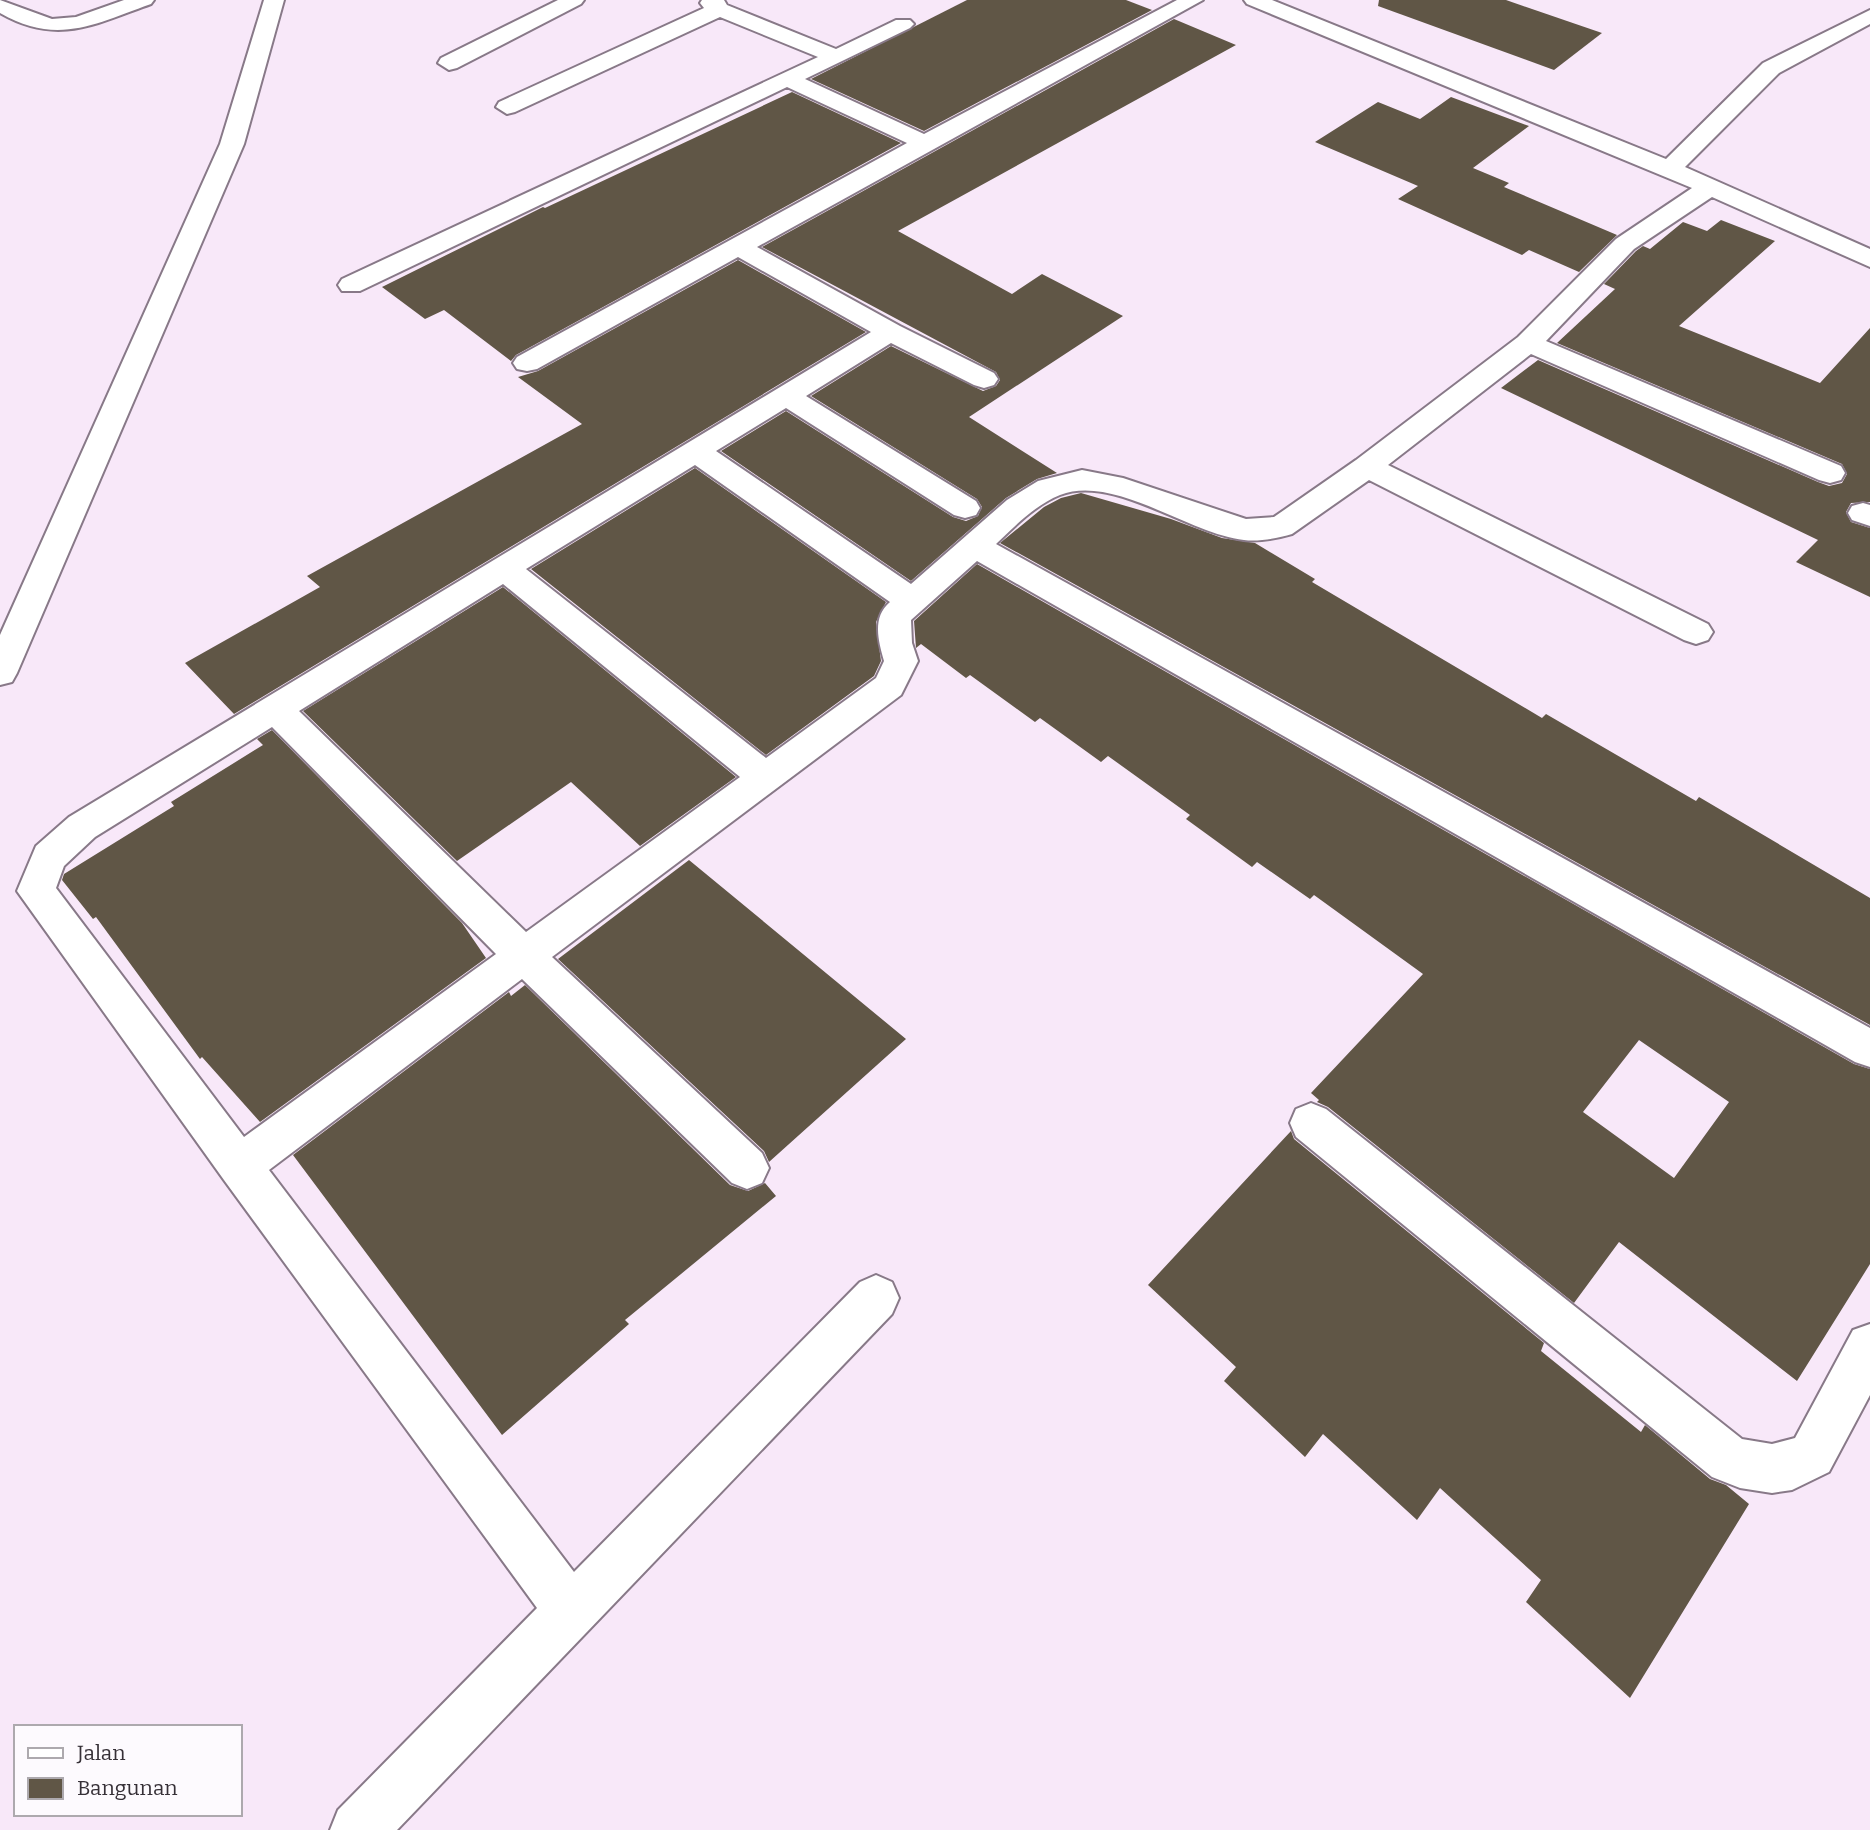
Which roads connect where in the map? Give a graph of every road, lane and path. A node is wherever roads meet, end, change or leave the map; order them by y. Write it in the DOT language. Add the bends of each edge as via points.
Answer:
graph roads {
  1 [pos="144,0"];
  2 [pos="274,0"];
  3 [pos="574,0"];
  4 [pos="1193,0"];
  5 [pos="1254,0"];
  6 [pos="712,3"];
  7 [pos="0,5"];
  8 [pos="1870,16"];
  9 [pos="903,24"];
  10 [pos="837,57"];
  11 [pos="449,63"];
  12 [pos="787,79"];
  13 [pos="507,107"];
  14 [pos="925,143"];
  15 [pos="1670,169"];
  16 [pos="1710,187"];
  17 [pos="738,247"];
  18 [pos="1870,259"];
  19 [pos="351,285"];
  20 [pos="890,332"];
  21 [pos="1528,343"];
  22 [pos="527,363"];
  23 [pos="984,379"];
  24 [pos="786,396"];
  25 [pos="697,452"];
  26 [pos="1367,467"];
  27 [pos="1830,473"];
  28 [pos="965,508"];
  29 [pos="974,545"];
  30 [pos="506,570"];
  31 [pos="911,600"];
  32 [pos="1696,632"];
  33 [pos="0,673"];
  34 [pos="276,710"];
  35 [pos="764,776"];
  36 [pos="523,955"];
  37 [pos="1870,1049"];
  38 [pos="1311,1122"];
  39 [pos="239,1166"];
  40 [pos="747,1168"];
  41 [pos="876,1298"];
  42 [pos="1870,1347"];
  43 [pos="571,1611"];
  44 [pos="358,1830"];
  1 -- 7 [label="street" via="51,26"];
  2 -- 33 [label="street" via="232,145"];
  3 -- 11 [label="street"];
  4 -- 14 [label="street"];
  5 -- 15 [label="street"];
  6 -- 10 [label="street"];
  6 -- 13 [label="street"];
  8 -- 15 [label="street" via="1771,68"];
  9 -- 10 [label="street"];
  10 -- 12 [label="street"];
  12 -- 14 [label="street"];
  12 -- 19 [label="street"];
  14 -- 17 [label="street"];
  15 -- 16 [label="street"];
  16 -- 18 [label="street"];
  16 -- 21 [label="street" via="1625,244"];
  17 -- 20 [label="street"];
  17 -- 22 [label="street"];
  20 -- 23 [label="street"];
  20 -- 24 [label="street"];
  21 -- 26 [label="street"];
  21 -- 27 [label="street"];
  24 -- 25 [label="street"];
  24 -- 28 [label="street"];
  25 -- 30 [label="street"];
  25 -- 31 [label="street"];
  26 -- 29 [label="street" via="1281,527 1245,530 1112,485 1082,480 1049,488 1018,507"];
  26 -- 32 [label="street"];
  29 -- 31 [label="street"];
  29 -- 37 [label="street"];
  30 -- 34 [label="street"];
  30 -- 35 [label="street"];
  31 -- 35 [label="street" via="895,616 895,643 901,661 889,686"];
  34 -- 36 [label="street"];
  34 -- 39 [label="street" via="82,827 49,857 36,891"];
  35 -- 36 [label="street"];
  36 -- 39 [label="street"];
  36 -- 40 [label="street"];
  38 -- 42 [label="street" via="1730,1460 1754,1469 1778,1469 1800,1464 1812,1455"];
  39 -- 43 [label="street"];
  41 -- 43 [label="street"];
  43 -- 44 [label="street"];
}
